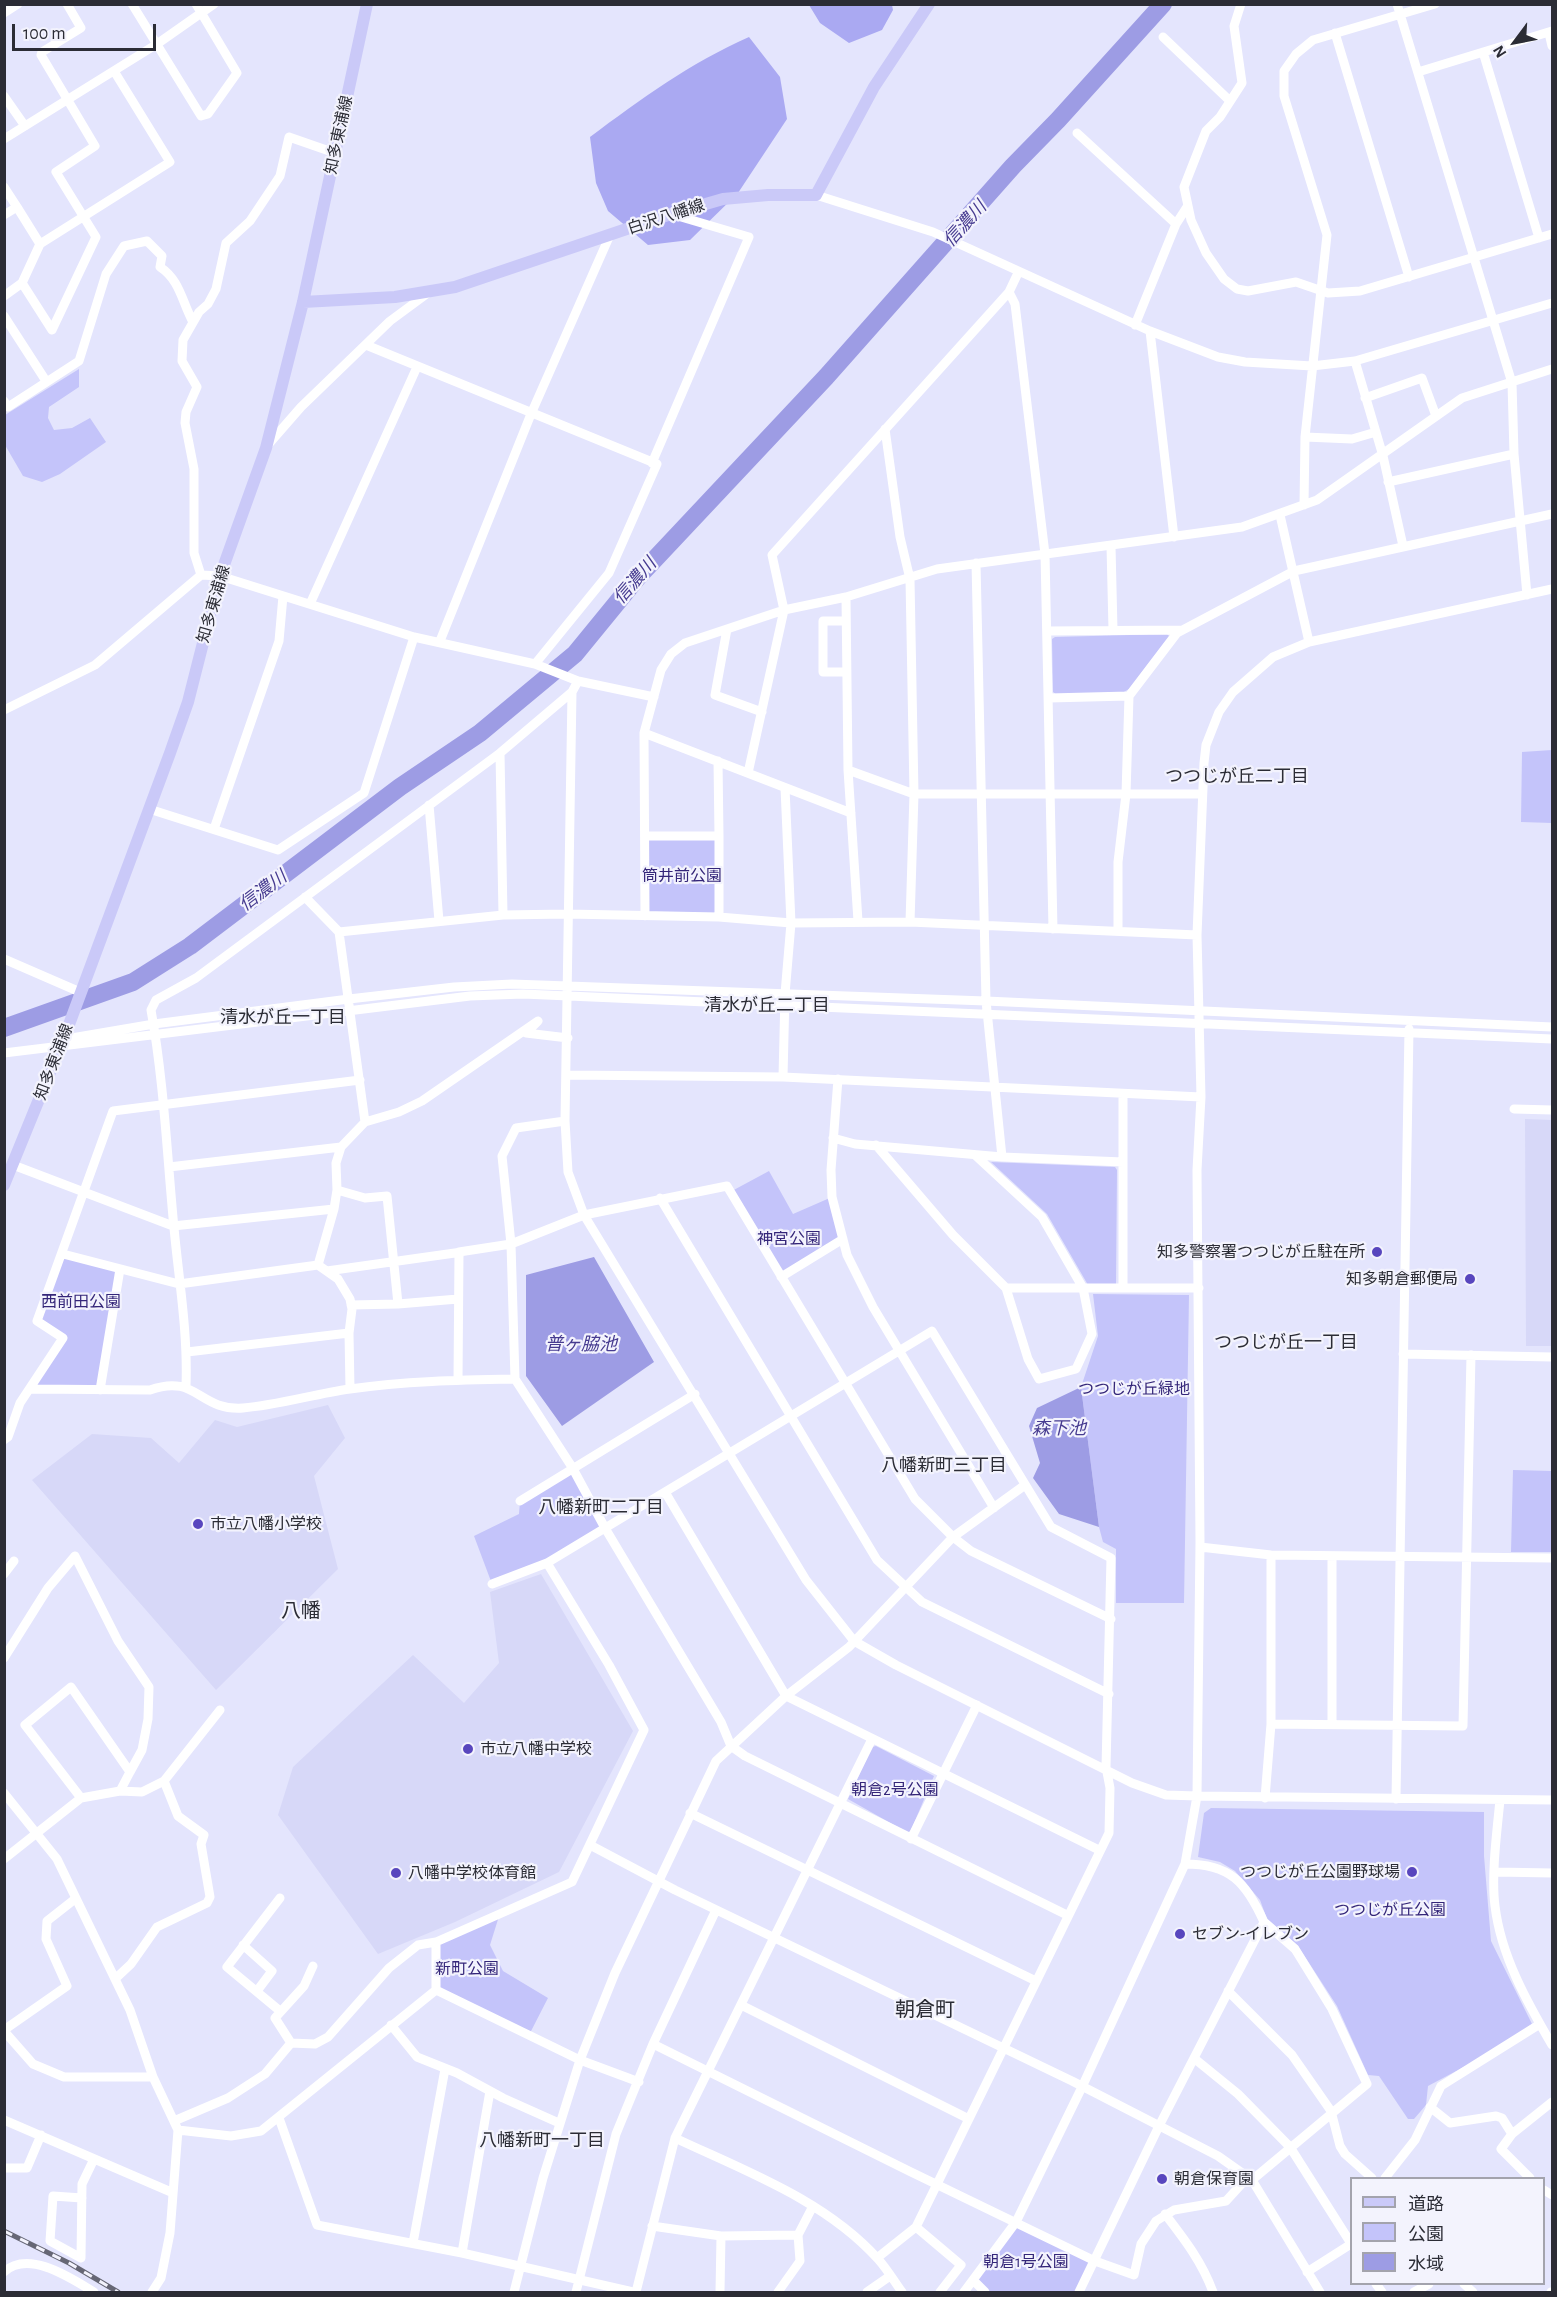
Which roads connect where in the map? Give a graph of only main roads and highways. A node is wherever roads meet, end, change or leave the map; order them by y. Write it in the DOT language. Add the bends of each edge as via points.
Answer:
graph roads {
  1 [pos="367,4"];
  2 [pos="929,4"];
  3 [pos="303,303"];
  4 [pos="4,1185"];
  1 -- 3 [label="main road, 知多東浦線"];
  2 -- 3 [label="main road, 白沢八幡線" via="874,87 816,195 723,199 493,276 395,297"];
  3 -- 4 [label="main road, 知多東浦線" via="266,447 220,576 188,702 62,1042"];
}
